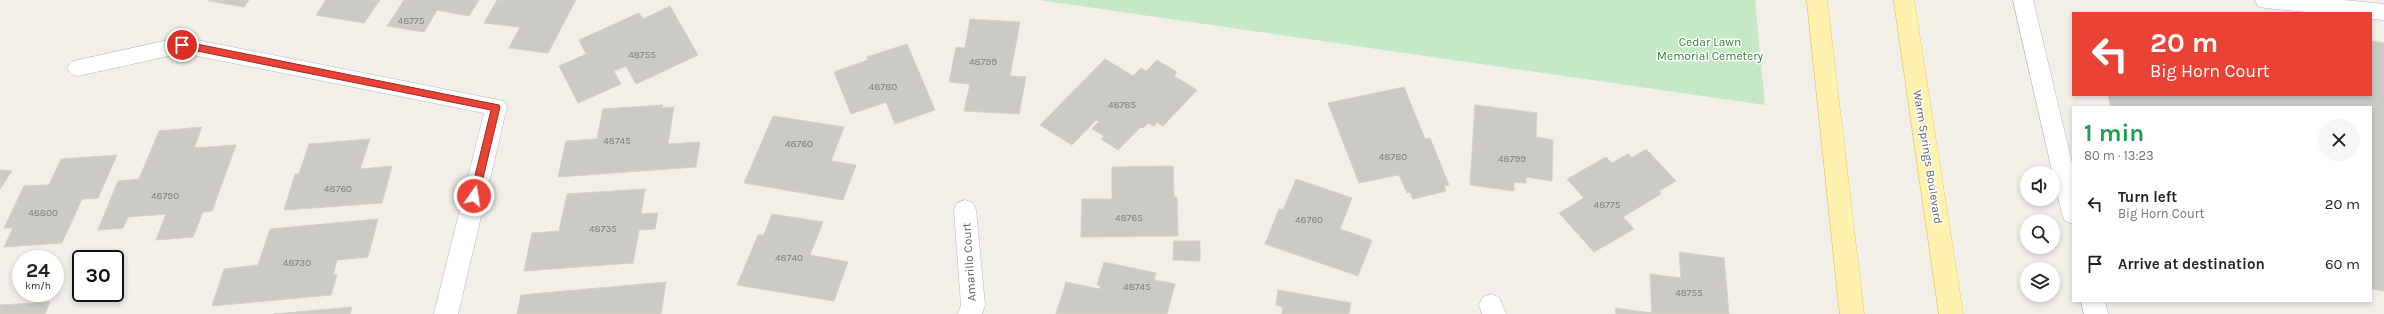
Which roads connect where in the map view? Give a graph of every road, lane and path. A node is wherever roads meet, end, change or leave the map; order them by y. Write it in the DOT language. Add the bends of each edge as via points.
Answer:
graph roads {
  1 [pos="1817,0"];
  2 [pos="1904,0"];
  3 [pos="2023,0"];
  4 [pos="2265,0"];
  5 [pos="2384,12"];
  6 [pos="78,68"];
  7 [pos="965,210"];
  8 [pos="2072,210"];
  9 [pos="2093,302"];
  10 [pos="446,314"];
  11 [pos="970,314"];
  12 [pos="1852,314"];
  13 [pos="1951,314"];
  14 [pos="2096,314"];
  1 -- 12 [label="main road"];
  2 -- 13 [label="main road, Warm Springs Boulevard"];
  3 -- 8 [label="street"];
  4 -- 5 [label="street"];
  6 -- 10 [label="street" via="182,45 496,107"];
  7 -- 11 [label="street, Amarillo Court" via="973,304"];
  9 -- 14 [label="street"];
}
